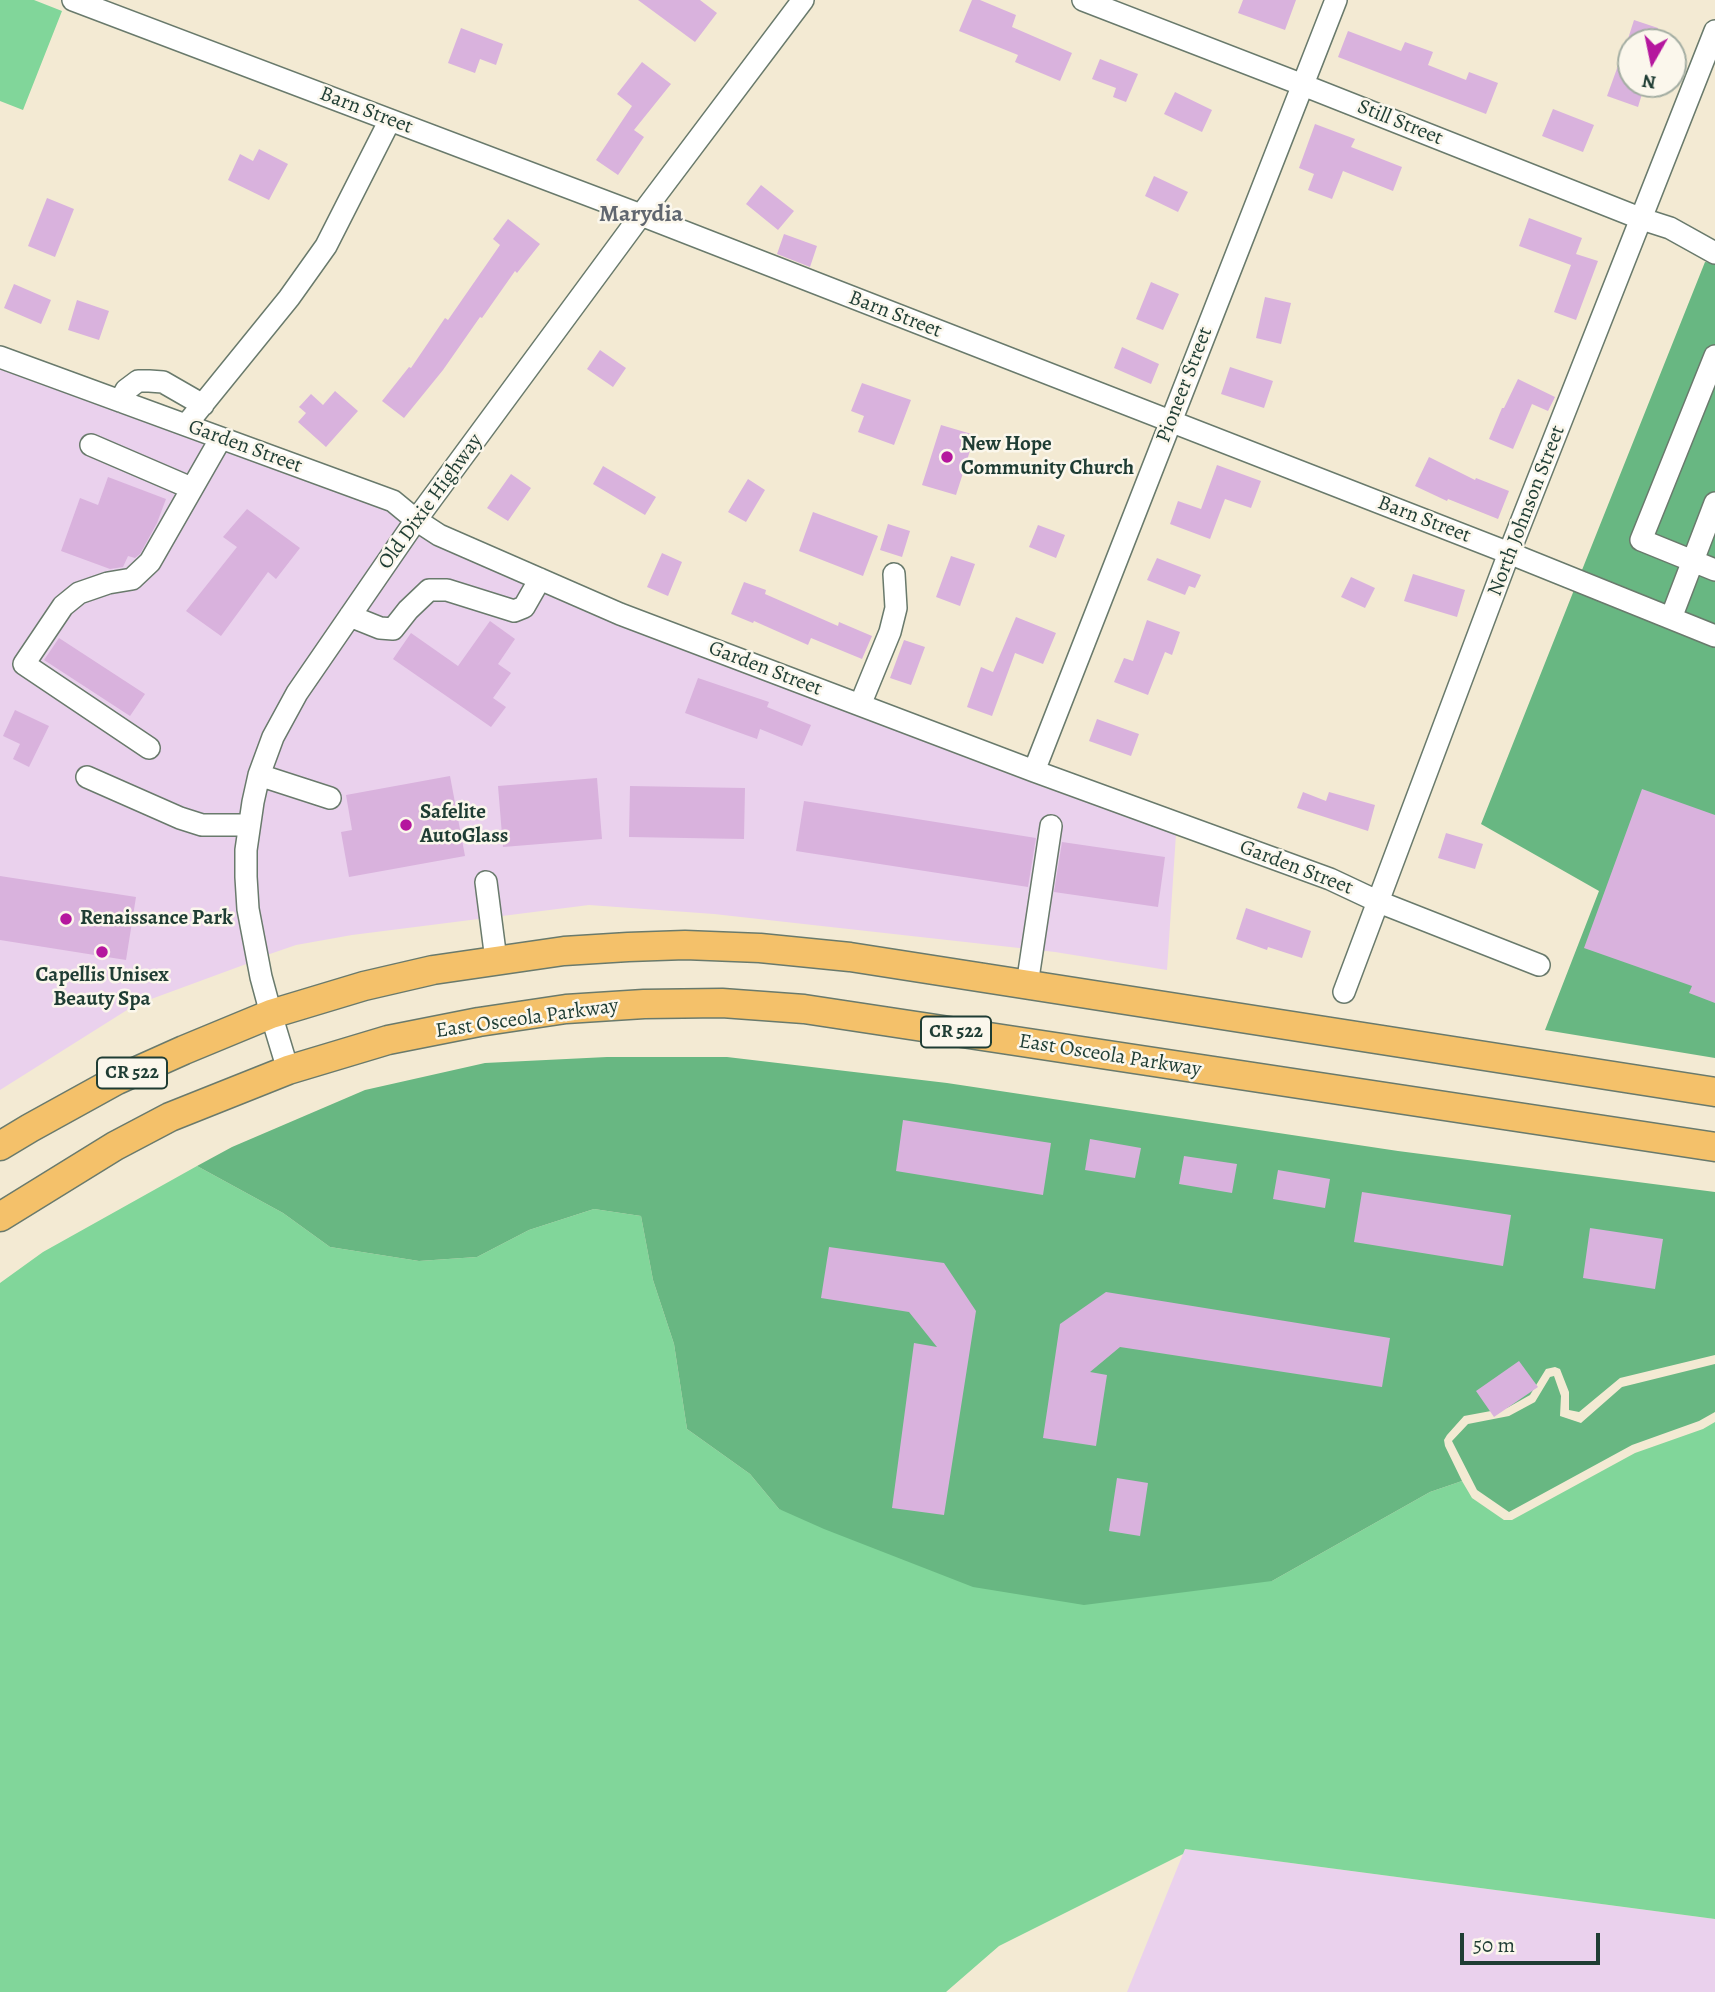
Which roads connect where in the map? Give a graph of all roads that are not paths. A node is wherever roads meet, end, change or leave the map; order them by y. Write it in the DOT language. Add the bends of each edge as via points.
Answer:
graph roads {
  1 [pos="73,0"];
  2 [pos="803,0"];
  3 [pos="1083,0"];
  4 [pos="1336,0"];
  5 [pos="1715,32"];
  6 [pos="1303,85"];
  7 [pos="390,120"];
  8 [pos="641,215"];
  9 [pos="1642,219"];
  10 [pos="1715,253"];
  11 [pos="1715,356"];
  12 [pos="0,357"];
  13 [pos="120,401"];
  14 [pos="203,405"];
  15 [pos="1170,422"];
  16 [pos="186,425"];
  17 [pos="221,438"];
  18 [pos="90,445"];
  19 [pos="191,488"];
  20 [pos="1715,503"];
  21 [pos="416,520"];
  22 [pos="1509,552"];
  23 [pos="1693,562"];
  24 [pos="1715,570"];
  25 [pos="894,573"];
  26 [pos="540,579"];
  27 [pos="350,615"];
  28 [pos="1671,618"];
  29 [pos="1715,636"];
  30 [pos="860,705"];
  31 [pos="149,748"];
  32 [pos="1034,771"];
  33 [pos="259,775"];
  34 [pos="87,778"];
  35 [pos="330,799"];
  36 [pos="248,825"];
  37 [pos="1051,826"];
  38 [pos="486,882"];
  39 [pos="1379,902"];
  40 [pos="496,960"];
  41 [pos="1539,965"];
  42 [pos="1027,985"];
  43 [pos="1344,992"];
  44 [pos="271,1014"];
  45 [pos="288,1070"];
  46 [pos="1715,1092"];
  47 [pos="0,1146"];
  48 [pos="1715,1147"];
  49 [pos="0,1217"];
  1 -- 7 [label="street, Barn Street"];
  2 -- 8 [label="street, Old Dixie Highway"];
  3 -- 6 [label="street, Still Street"];
  4 -- 6 [label="street, Pioneer Street"];
  5 -- 9 [label="street, North Johnson Street"];
  6 -- 9 [label="street, Still Street"];
  6 -- 15 [label="street, Pioneer Street"];
  7 -- 8 [label="street, Barn Street"];
  7 -- 14 [label="street" via="326,246"];
  8 -- 15 [label="street, Barn Street"];
  8 -- 21 [label="street, Old Dixie Highway"];
  9 -- 10 [label="street, Still Street" via="1670,228"];
  9 -- 22 [label="street, North Johnson Street"];
  11 -- 23 [label="street" via="1641,540"];
  12 -- 13 [label="street, Garden Street"];
  13 -- 14 [label="street" via="125,390 138,381 149,381 163,382"];
  13 -- 16 [label="street, Garden Street"];
  14 -- 16 [label="street"];
  15 -- 22 [label="street, Barn Street"];
  15 -- 32 [label="street, Pioneer Street"];
  16 -- 17 [label="street, Garden Street"];
  17 -- 19 [label="street"];
  17 -- 21 [label="street, Garden Street" via="393,501"];
  18 -- 19 [label="street"];
  19 -- 31 [label="street" via="150,562 132,579 79,593 63,606 24,664"];
  20 -- 23 [label="street"];
  21 -- 26 [label="street, Garden Street" via="439,535"];
  21 -- 27 [label="street, Old Dixie Highway"];
  22 -- 28 [label="street, Barn Street"];
  22 -- 39 [label="street, North Johnson Street"];
  23 -- 24 [label="street"];
  23 -- 28 [label="street"];
  25 -- 30 [label="street" via="896,608 890,632"];
  26 -- 27 [label="street" via="524,607 514,611 447,590 429,590 393,629"];
  26 -- 30 [label="street, Garden Street"];
  27 -- 33 [label="street, Old Dixie Highway" via="297,693"];
  28 -- 29 [label="street, Barn Street"];
  30 -- 32 [label="street, Garden Street"];
  32 -- 39 [label="street, Garden Street" via="1330,879"];
  33 -- 35 [label="street"];
  33 -- 36 [label="street, Old Dixie Highway"];
  34 -- 36 [label="street" via="202,825"];
  36 -- 44 [label="street, Old Dixie Highway" via="248,909"];
  37 -- 42 [label="street"];
  38 -- 40 [label="street"];
  39 -- 41 [label="street, Garden Street"];
  39 -- 43 [label="street, North Johnson Street"];
  40 -- 42 [label="main road, CR 522" via="628,947 760,948"];
  40 -- 44 [label="main road, CR 522" via="364,986"];
  42 -- 46 [label="main road, CR 522"];
  44 -- 45 [label="street, Old Dixie Highway"];
  44 -- 47 [label="main road, CR 522" via="117,1080"];
  45 -- 48 [label="main road, East Osceola Parkway / CR 522" via="388,1040 492,1020 566,1009 722,1003 804,1009"];
  45 -- 49 [label="main road, East Osceola Parkway / CR 522" via="170,1117"];
}
